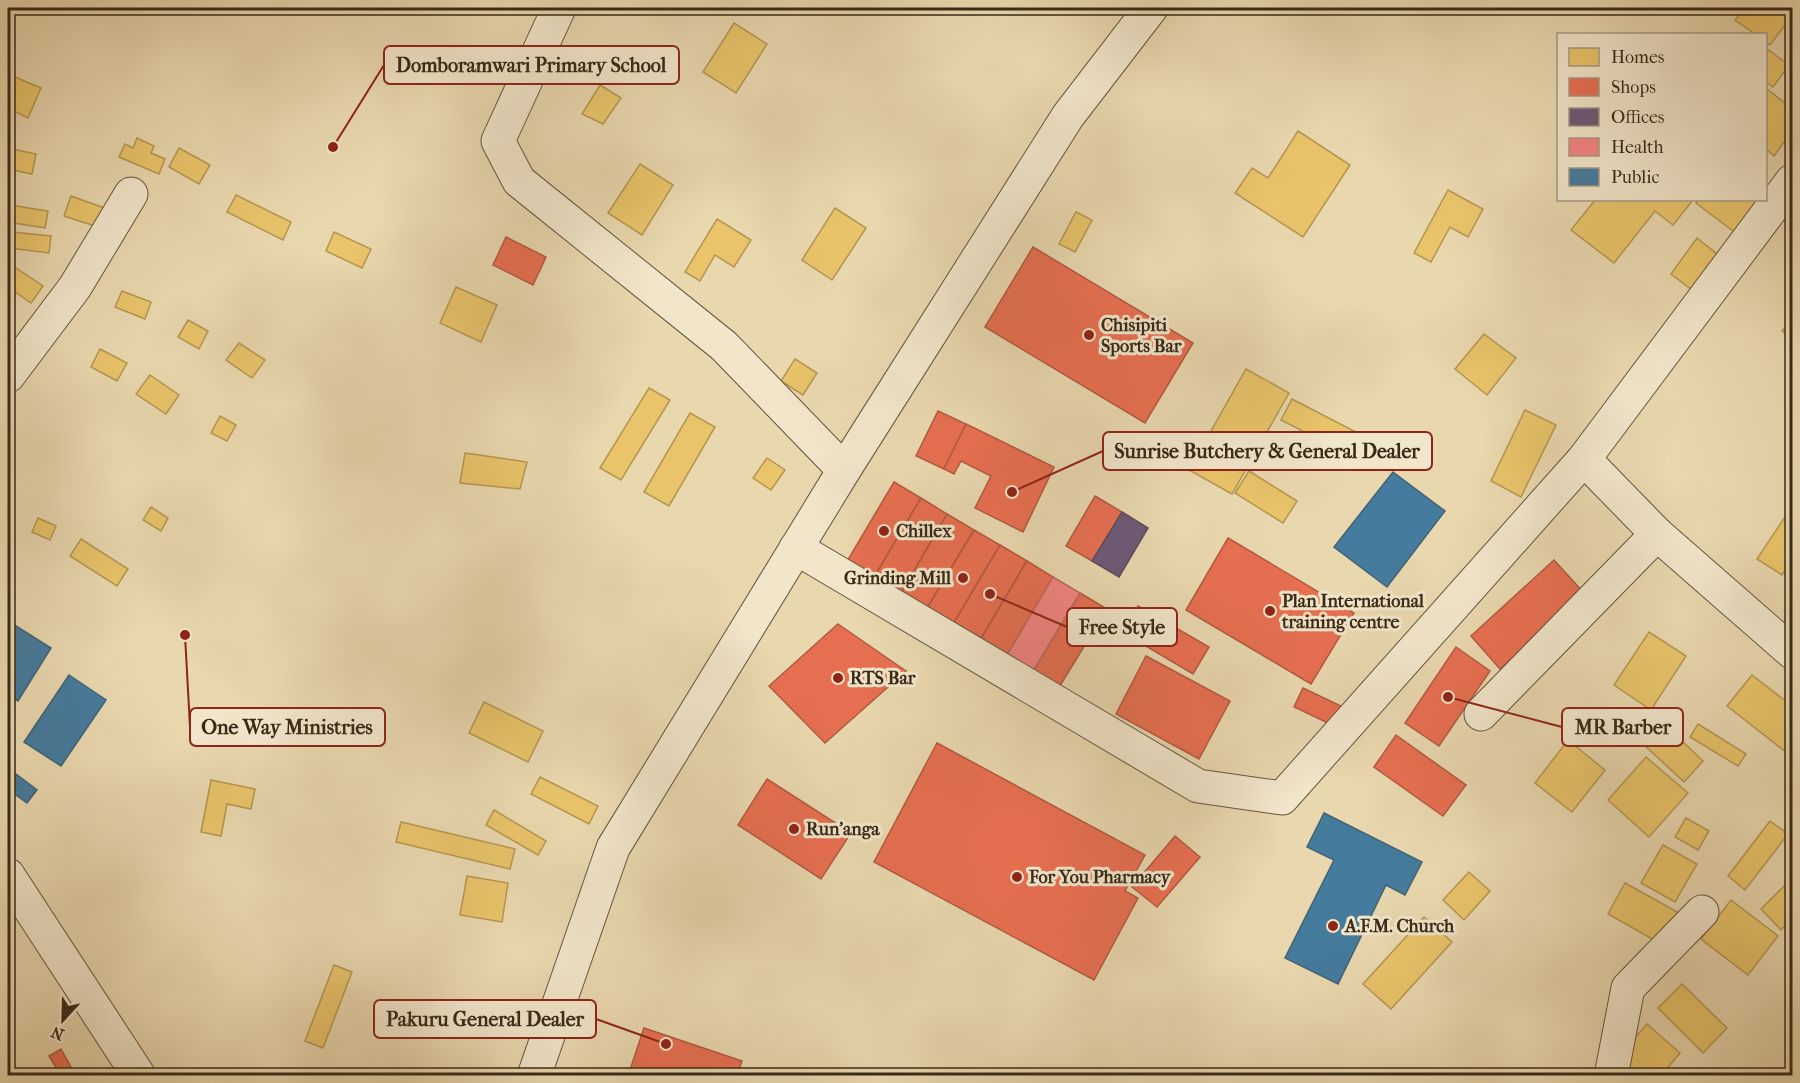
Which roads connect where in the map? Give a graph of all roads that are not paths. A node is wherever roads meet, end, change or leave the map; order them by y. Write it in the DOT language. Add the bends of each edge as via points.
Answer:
graph roads {
  1 [pos="559,8"];
  2 [pos="1151,8"];
  3 [pos="1792,182"];
  4 [pos="130,194"];
  5 [pos="8,376"];
  6 [pos="1584,459"];
  7 [pos="843,470"];
  8 [pos="1657,534"];
  9 [pos="796,548"];
  10 [pos="1792,652"];
  11 [pos="1481,714"];
  12 [pos="8,875"];
  13 [pos="1702,912"];
  14 [pos="139,1076"];
  15 [pos="534,1076"];
  16 [pos="1611,1076"];
  1 -- 7 [label="street" via="498,141 519,181 724,346"];
  2 -- 7 [label="street" via="1068,116"];
  3 -- 6 [label="street"];
  4 -- 5 [label="street" via="75,287"];
  6 -- 8 [label="street"];
  6 -- 9 [label="street" via="1282,798 1198,786"];
  7 -- 9 [label="street"];
  8 -- 10 [label="street"];
  8 -- 11 [label="street"];
  9 -- 15 [label="street" via="613,848"];
  12 -- 14 [label="street"];
  13 -- 16 [label="street" via="1628,988"];
}
